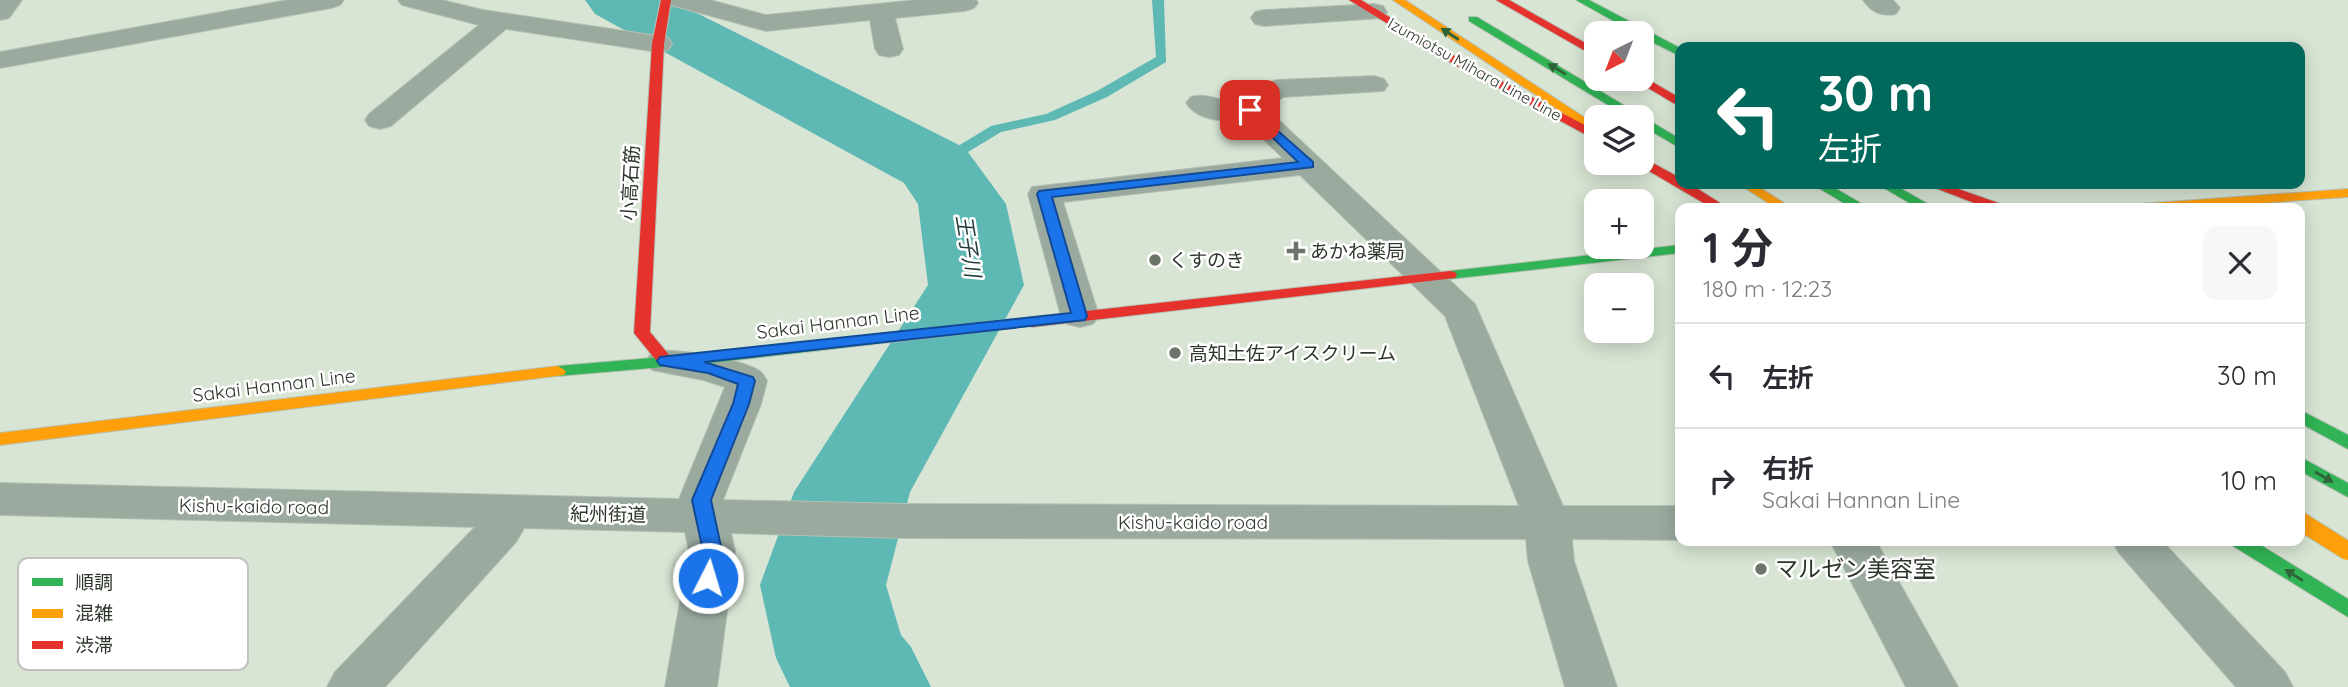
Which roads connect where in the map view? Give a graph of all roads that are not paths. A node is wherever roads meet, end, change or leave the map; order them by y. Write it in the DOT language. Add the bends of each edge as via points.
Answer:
graph roads {
  1 [pos="9,0"];
  2 [pos="331,0"];
  3 [pos="411,0"];
  4 [pos="666,0"];
  5 [pos="680,0"];
  6 [pos="1398,0"];
  7 [pos="1501,0"];
  8 [pos="965,3"];
  9 [pos="1364,6"];
  10 [pos="1576,7"];
  11 [pos="0,12"];
  12 [pos="881,12"];
  13 [pos="1463,13"];
  14 [pos="1264,18"];
  15 [pos="500,21"];
  16 [pos="1593,21"];
  17 [pos="658,44"];
  18 [pos="1584,47"];
  19 [pos="889,50"];
  20 [pos="1675,51"];
  21 [pos="0,60"];
  22 [pos="1374,85"];
  23 [pos="1654,88"];
  24 [pos="1675,100"];
  25 [pos="1201,103"];
  26 [pos="1616,105"];
  27 [pos="1250,110"];
  28 [pos="380,120"];
  29 [pos="1584,123"];
  30 [pos="1654,128"];
  31 [pos="1584,130"];
  32 [pos="1675,141"];
  33 [pos="1308,164"];
  34 [pos="1654,168"];
  35 [pos="1675,181"];
  36 [pos="1689,189"];
  37 [pos="1753,189"];
  38 [pos="1828,189"];
  39 [pos="1893,189"];
  40 [pos="1946,189"];
  41 [pos="2348,193"];
  42 [pos="1713,203"];
  43 [pos="1777,203"];
  44 [pos="1853,203"];
  45 [pos="1919,203"];
  46 [pos="1985,203"];
  47 [pos="2209,203"];
  48 [pos="1675,249"];
  49 [pos="1428,279"];
  50 [pos="1080,316"];
  51 [pos="666,361"];
  52 [pos="2305,419"];
  53 [pos="0,439"];
  54 [pos="2348,443"];
  55 [pos="2305,466"];
  56 [pos="2348,491"];
  57 [pos="0,499"];
  58 [pos="509,512"];
  59 [pos="706,517"];
  60 [pos="2348,520"];
  61 [pos="2305,522"];
  62 [pos="1548,523"];
  63 [pos="1675,523"];
  64 [pos="2305,525"];
  65 [pos="1856,546"];
  66 [pos="2140,546"];
  67 [pos="2248,546"];
  68 [pos="2348,551"];
  69 [pos="2348,609"];
  70 [pos="353,687"];
  71 [pos="691,687"];
  72 [pos="1591,687"];
  73 [pos="1932,687"];
  74 [pos="2267,687"];
  1 -- 11 [label="street"];
  2 -- 21 [label="street"];
  3 -- 15 [label="street"];
  4 -- 17 [label="main road, 小高石筋"];
  5 -- 12 [label="street" via="766,23"];
  29 -- 6 [label="main road, one-way"];
  7 -- 18 [label="main road"];
  8 -- 12 [label="street"];
  9 -- 14 [label="street"];
  9 -- 31 [label="main road, Izumiotsu Mihara Line Line"];
  10 -- 16 [label="main road"];
  10 -- 20 [label="main road"];
  12 -- 19 [label="street"];
  26 -- 13 [label="main road, one-way"];
  15 -- 17 [label="street"];
  15 -- 28 [label="street"];
  17 -- 51 [label="main road, 小高石筋" via="642,334"];
  22 -- 27 [label="street" via="1276,89"];
  23 -- 24 [label="main road"];
  25 -- 27 [label="street" via="1224,113"];
  27 -- 33 [label="street"];
  30 -- 32 [label="main road"];
  33 -- 49 [label="street"];
  33 -- 50 [label="street" via="1044,194"];
  34 -- 35 [label="main road"];
  36 -- 42 [label="main road"];
  37 -- 43 [label="main road"];
  38 -- 44 [label="main road"];
  39 -- 45 [label="main road"];
  40 -- 46 [label="main road"];
  41 -- 47 [label="main road"];
  48 -- 49 [label="main road, Sakai Hannan Line"];
  49 -- 50 [label="main road, Sakai Hannan Line"];
  49 -- 62 [label="street" via="1462,312"];
  50 -- 51 [label="main road, Sakai Hannan Line"];
  51 -- 53 [label="main road, Sakai Hannan Line"];
  51 -- 59 [label="street" via="710,368 747,381 701,500"];
  52 -- 54 [label="main road"];
  55 -- 56 [label="main road, one-way"];
  57 -- 58 [label="street, Kishu-kaido road"];
  58 -- 59 [label="street, 紀州街道"];
  58 -- 70 [label="street" via="500,530"];
  59 -- 62 [label="street, Kishu-kaido road"];
  59 -- 71 [label="street" via="712,551"];
  60 -- 61 [label="street"];
  62 -- 63 [label="street, Kishu-kaido road"];
  62 -- 72 [label="street" via="1551,561"];
  64 -- 68 [label="main road, bridge"];
  65 -- 73 [label="street"];
  66 -- 74 [label="street"];
  69 -- 67 [label="main road, one-way"];
}
